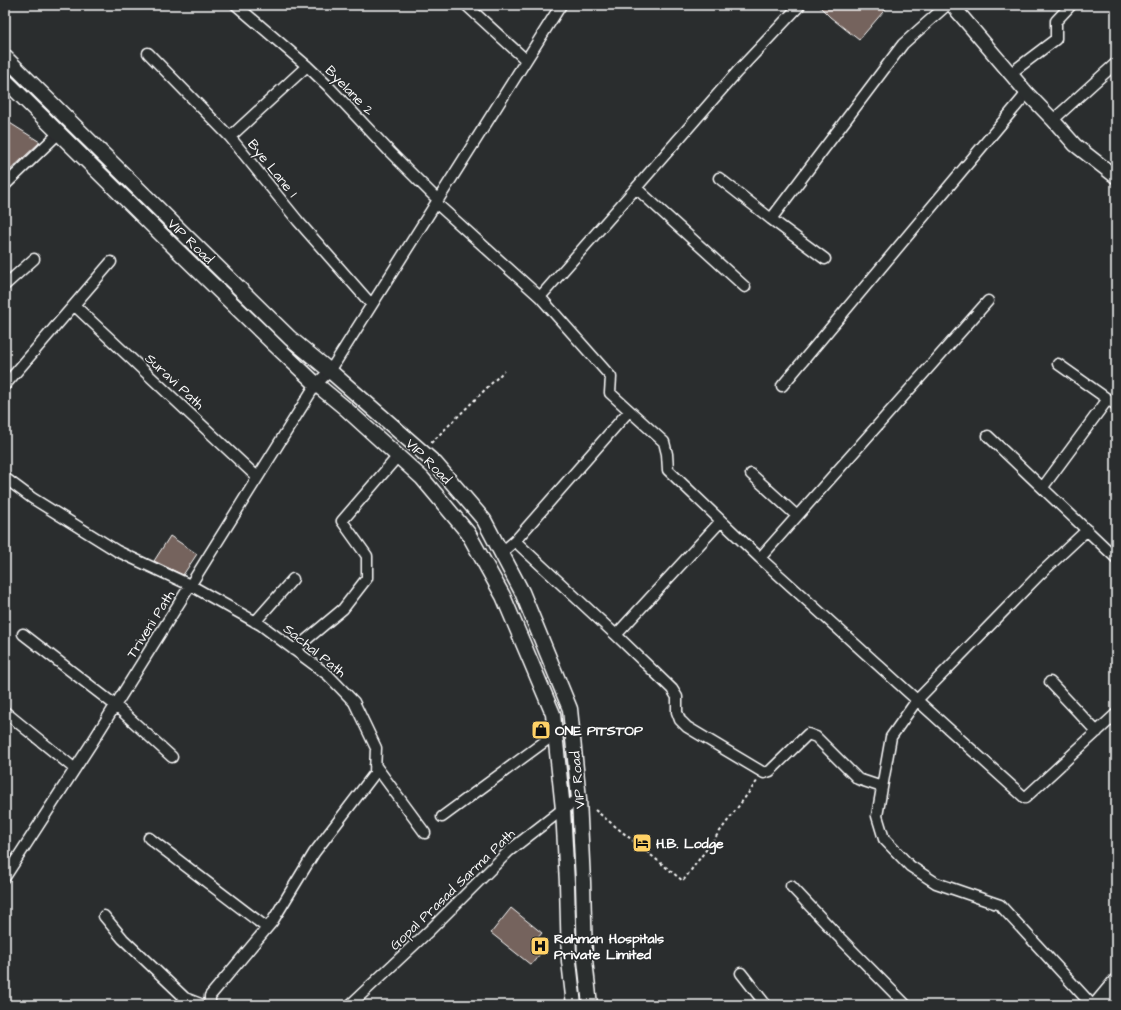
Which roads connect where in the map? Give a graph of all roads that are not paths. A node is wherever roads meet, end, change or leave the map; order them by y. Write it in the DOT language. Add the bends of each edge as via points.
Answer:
graph roads {
  1 [pos="236,5"];
  2 [pos="466,5"];
  3 [pos="561,5"];
  4 [pos="800,5"];
  5 [pos="947,5"];
  6 [pos="952,5"];
  7 [pos="1071,5"];
  8 [pos="148,53"];
  9 [pos="5,57"];
  10 [pos="526,60"];
  11 [pos="1116,63"];
  12 [pos="307,66"];
  13 [pos="1011,73"];
  14 [pos="5,80"];
  15 [pos="1027,93"];
  16 [pos="1053,120"];
  17 [pos="59,133"];
  18 [pos="230,137"];
  19 [pos="1116,177"];
  20 [pos="719,178"];
  21 [pos="5,185"];
  22 [pos="636,188"];
  23 [pos="437,202"];
  24 [pos="771,219"];
  25 [pos="34,259"];
  26 [pos="825,259"];
  27 [pos="111,262"];
  28 [pos="5,285"];
  29 [pos="745,287"];
  30 [pos="540,297"];
  31 [pos="988,301"];
  32 [pos="371,304"];
  33 [pos="74,305"];
  34 [pos="1058,364"];
  35 [pos="330,371"];
  36 [pos="5,384"];
  37 [pos="316,384"];
  38 [pos="782,386"];
  39 [pos="1112,402"];
  40 [pos="629,411"];
  41 [pos="988,436"];
  42 [pos="398,456"];
  43 [pos="751,474"];
  44 [pos="5,478"];
  45 [pos="257,478"];
  46 [pos="1043,488"];
  47 [pos="797,516"];
  48 [pos="721,521"];
  49 [pos="1087,530"];
  50 [pos="515,541"];
  51 [pos="501,553"];
  52 [pos="760,558"];
  53 [pos="1116,558"];
  54 [pos="293,579"];
  55 [pos="190,585"];
  56 [pos="255,622"];
  57 [pos="23,634"];
  58 [pos="616,635"];
  59 [pos="294,650"];
  60 [pos="1050,682"];
  61 [pos="917,700"];
  62 [pos="115,706"];
  63 [pos="5,712"];
  64 [pos="1116,714"];
  65 [pos="1097,732"];
  66 [pos="555,734"];
  67 [pos="172,757"];
  68 [pos="375,766"];
  69 [pos="75,769"];
  70 [pos="882,786"];
  71 [pos="579,799"];
  72 [pos="563,809"];
  73 [pos="442,816"];
  74 [pos="425,833"];
  75 [pos="149,838"];
  76 [pos="5,877"];
  77 [pos="791,886"];
  78 [pos="104,916"];
  79 [pos="267,928"];
  80 [pos="741,973"];
  81 [pos="1116,981"];
  82 [pos="1116,1001"];
  83 [pos="203,1005"];
  84 [pos="210,1005"];
  85 [pos="350,1005"];
  86 [pos="574,1005"];
  87 [pos="590,1005"];
  88 [pos="766,1005"];
  89 [pos="906,1005"];
  90 [pos="1092,1005"];
  91 [pos="1096,1005"];
  92 [pos="1113,1005"];
  1 -- 12 [label="street, Byelane 2"];
  2 -- 10 [label="street"];
  3 -- 10 [label="street, Triveni Path"];
  4 -- 22 [label="street" via="737,72"];
  5 -- 24 [label="street" via="903,44"];
  6 -- 13 [label="street"];
  7 -- 13 [label="street" via="1056,21 1056,39"];
  8 -- 18 [label="street, Bye Lane 1"];
  9 -- 35 [label="main road, VIP Road" via="290,338"];
  10 -- 23 [label="street, Triveni Path"];
  11 -- 16 [label="street"];
  12 -- 18 [label="street"];
  12 -- 23 [label="street, Byelane 2"];
  13 -- 15 [label="street"];
  14 -- 17 [label="main road, VIP Road"];
  15 -- 16 [label="street"];
  15 -- 38 [label="street"];
  16 -- 19 [label="street" via="1075,145"];
  17 -- 21 [label="street"];
  17 -- 37 [label="main road, VIP Road"];
  18 -- 32 [label="street, Bye Lane 1" via="298,221"];
  20 -- 24 [label="street"];
  22 -- 29 [label="street"];
  22 -- 30 [label="street"];
  23 -- 30 [label="street, Byelane 2"];
  23 -- 32 [label="street, Triveni Path"];
  24 -- 26 [label="street"];
  25 -- 28 [label="street"];
  27 -- 33 [label="street"];
  30 -- 40 [label="street, Byelane 2" via="611,377 610,393"];
  31 -- 47 [label="street"];
  32 -- 35 [label="street, Triveni Path"];
  33 -- 36 [label="street"];
  33 -- 45 [label="street, Suravi Path"];
  34 -- 39 [label="street"];
  35 -- 37 [label="street, Triveni Path"];
  35 -- 51 [label="main road, VIP Road" via="436,464 484,520"];
  37 -- 42 [label="main road, VIP Road"];
  37 -- 45 [label="street, Triveni Path"];
  39 -- 46 [label="street"];
  40 -- 48 [label="street" via="664,442 668,470"];
  40 -- 50 [label="street"];
  41 -- 46 [label="street"];
  42 -- 59 [label="street" via="342,521 366,556 367,578 343,609"];
  42 -- 66 [label="main road, VIP Road" via="422,478 468,533 503,596 553,714"];
  43 -- 47 [label="street"];
  44 -- 55 [label="street, Sachal Path" via="32,498 117,551"];
  45 -- 55 [label="street, Triveni Path"];
  46 -- 49 [label="street"];
  47 -- 52 [label="street"];
  48 -- 52 [label="street"];
  48 -- 58 [label="street"];
  49 -- 53 [label="street"];
  49 -- 61 [label="street" via="1039,575"];
  50 -- 51 [label="street"];
  50 -- 58 [label="street"];
  51 -- 71 [label="main road, VIP Road" via="522,592 570,710"];
  52 -- 61 [label="street"];
  54 -- 56 [label="street"];
  55 -- 56 [label="street, Sachal Path"];
  55 -- 62 [label="street, Triveni Path"];
  56 -- 59 [label="street, Sachal Path"];
  57 -- 62 [label="street"];
  58 -- 70 [label="street" via="672,689 677,697 680,720 687,727 764,773 770,771 808,734 816,737 858,779"];
  59 -- 68 [label="street, Sachal Path" via="328,675 354,702 376,748"];
  60 -- 65 [label="street"];
  61 -- 65 [label="street" via="1025,798"];
  61 -- 70 [label="street" via="891,737"];
  62 -- 67 [label="street"];
  62 -- 69 [label="street, Triveni Path"];
  63 -- 69 [label="street"];
  64 -- 65 [label="street"];
  66 -- 72 [label="main road, VIP Road"];
  66 -- 73 [label="street"];
  68 -- 74 [label="street"];
  68 -- 79 [label="street, Sachal Path" via="375,773 314,853"];
  69 -- 76 [label="street, Triveni Path"];
  70 -- 90 [label="street" via="877,816 884,839 899,856 936,882 1000,905"];
  71 -- 72 [label="street, Gopal Prasad Sarma Path"];
  71 -- 87 [label="main road, VIP Road" via="585,960"];
  72 -- 85 [label="street, Gopal Prasad Sarma Path" via="509,851"];
  72 -- 86 [label="main road, VIP Road" via="569,961"];
  75 -- 79 [label="street"];
  77 -- 89 [label="street"];
  78 -- 83 [label="street" via="123,939 185,998"];
  79 -- 84 [label="street, Sachal Path" via="210,996"];
  80 -- 88 [label="street"];
  81 -- 91 [label="main road"];
  82 -- 92 [label="main road"];
}
